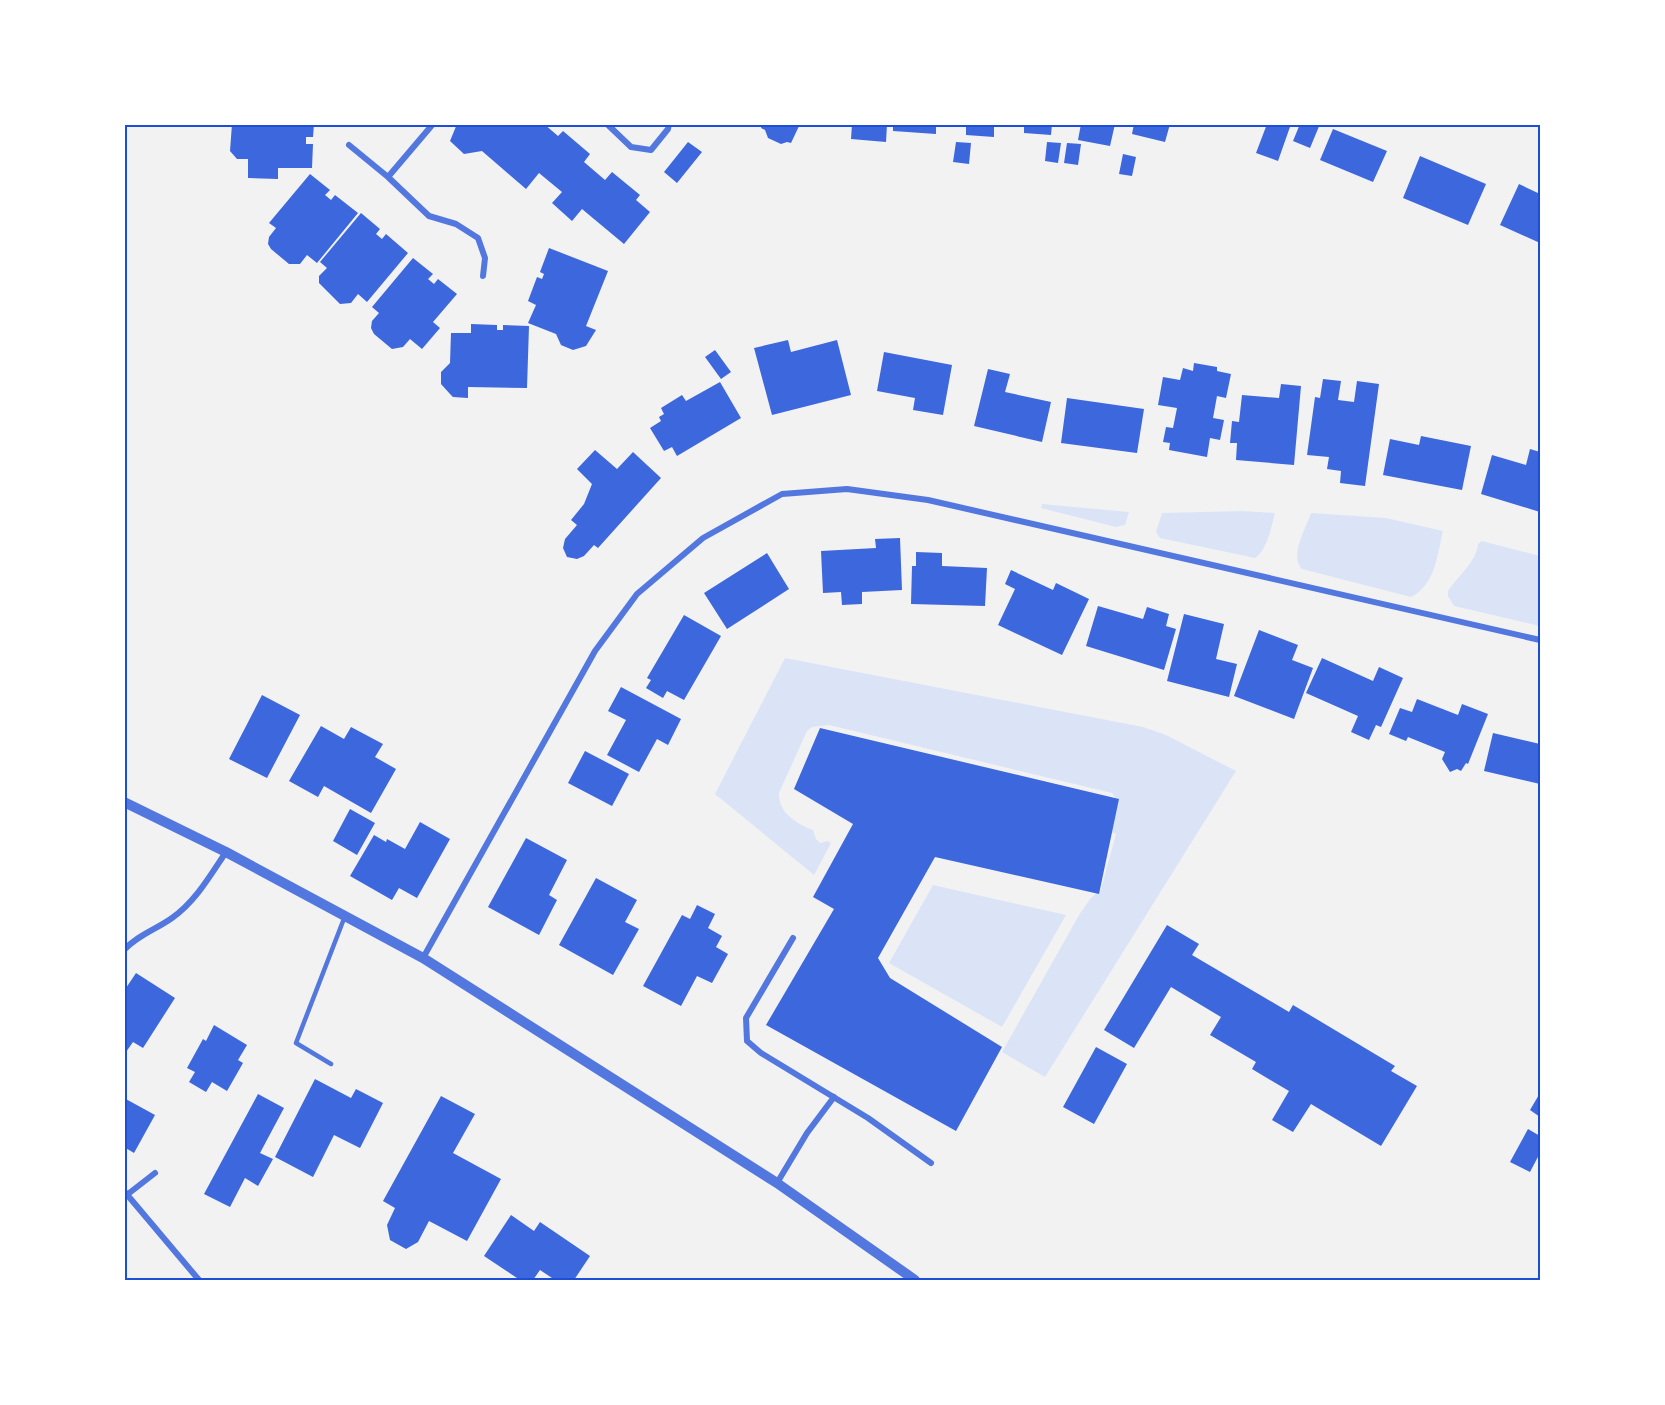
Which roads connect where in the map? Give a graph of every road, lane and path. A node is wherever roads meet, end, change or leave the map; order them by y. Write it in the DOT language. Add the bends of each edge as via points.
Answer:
graph roads {
  1 [pos="433,124"];
  2 [pos="607,124"];
  3 [pos="669,124"];
  4 [pos="349,145"];
  5 [pos="388,177"];
  6 [pos="483,276"];
  7 [pos="1540,640"];
  8 [pos="124,802"];
  9 [pos="226,852"];
  10 [pos="345,916"];
  11 [pos="793,938"];
  12 [pos="124,950"];
  13 [pos="423,958"];
  14 [pos="331,1064"];
  15 [pos="834,1097"];
  16 [pos="931,1163"];
  17 [pos="155,1173"];
  18 [pos="777,1183"];
  19 [pos="126,1192"];
  20 [pos="199,1281"];
  21 [pos="915,1281"];
  1 -- 5 [label="street"];
  2 -- 3 [label="street" via="631,147 651,150"];
  4 -- 5 [label="street"];
  5 -- 6 [label="street" via="429,216 456,224 478,238 485,258"];
  7 -- 13 [label="street" via="928,501 847,489 782,494 703,538 636,594 595,651"];
  8 -- 9 [label="street"];
  9 -- 10 [label="street"];
  9 -- 12 [label="street" via="191,901"];
  10 -- 13 [label="street"];
  10 -- 14 [label="lane" via="296,1043"];
  11 -- 15 [label="street" via="746,1018 747,1041"];
  13 -- 18 [label="street"];
  15 -- 16 [label="street"];
  15 -- 18 [label="street"];
  17 -- 19 [label="street"];
  18 -- 21 [label="street"];
  19 -- 20 [label="street"];
}
